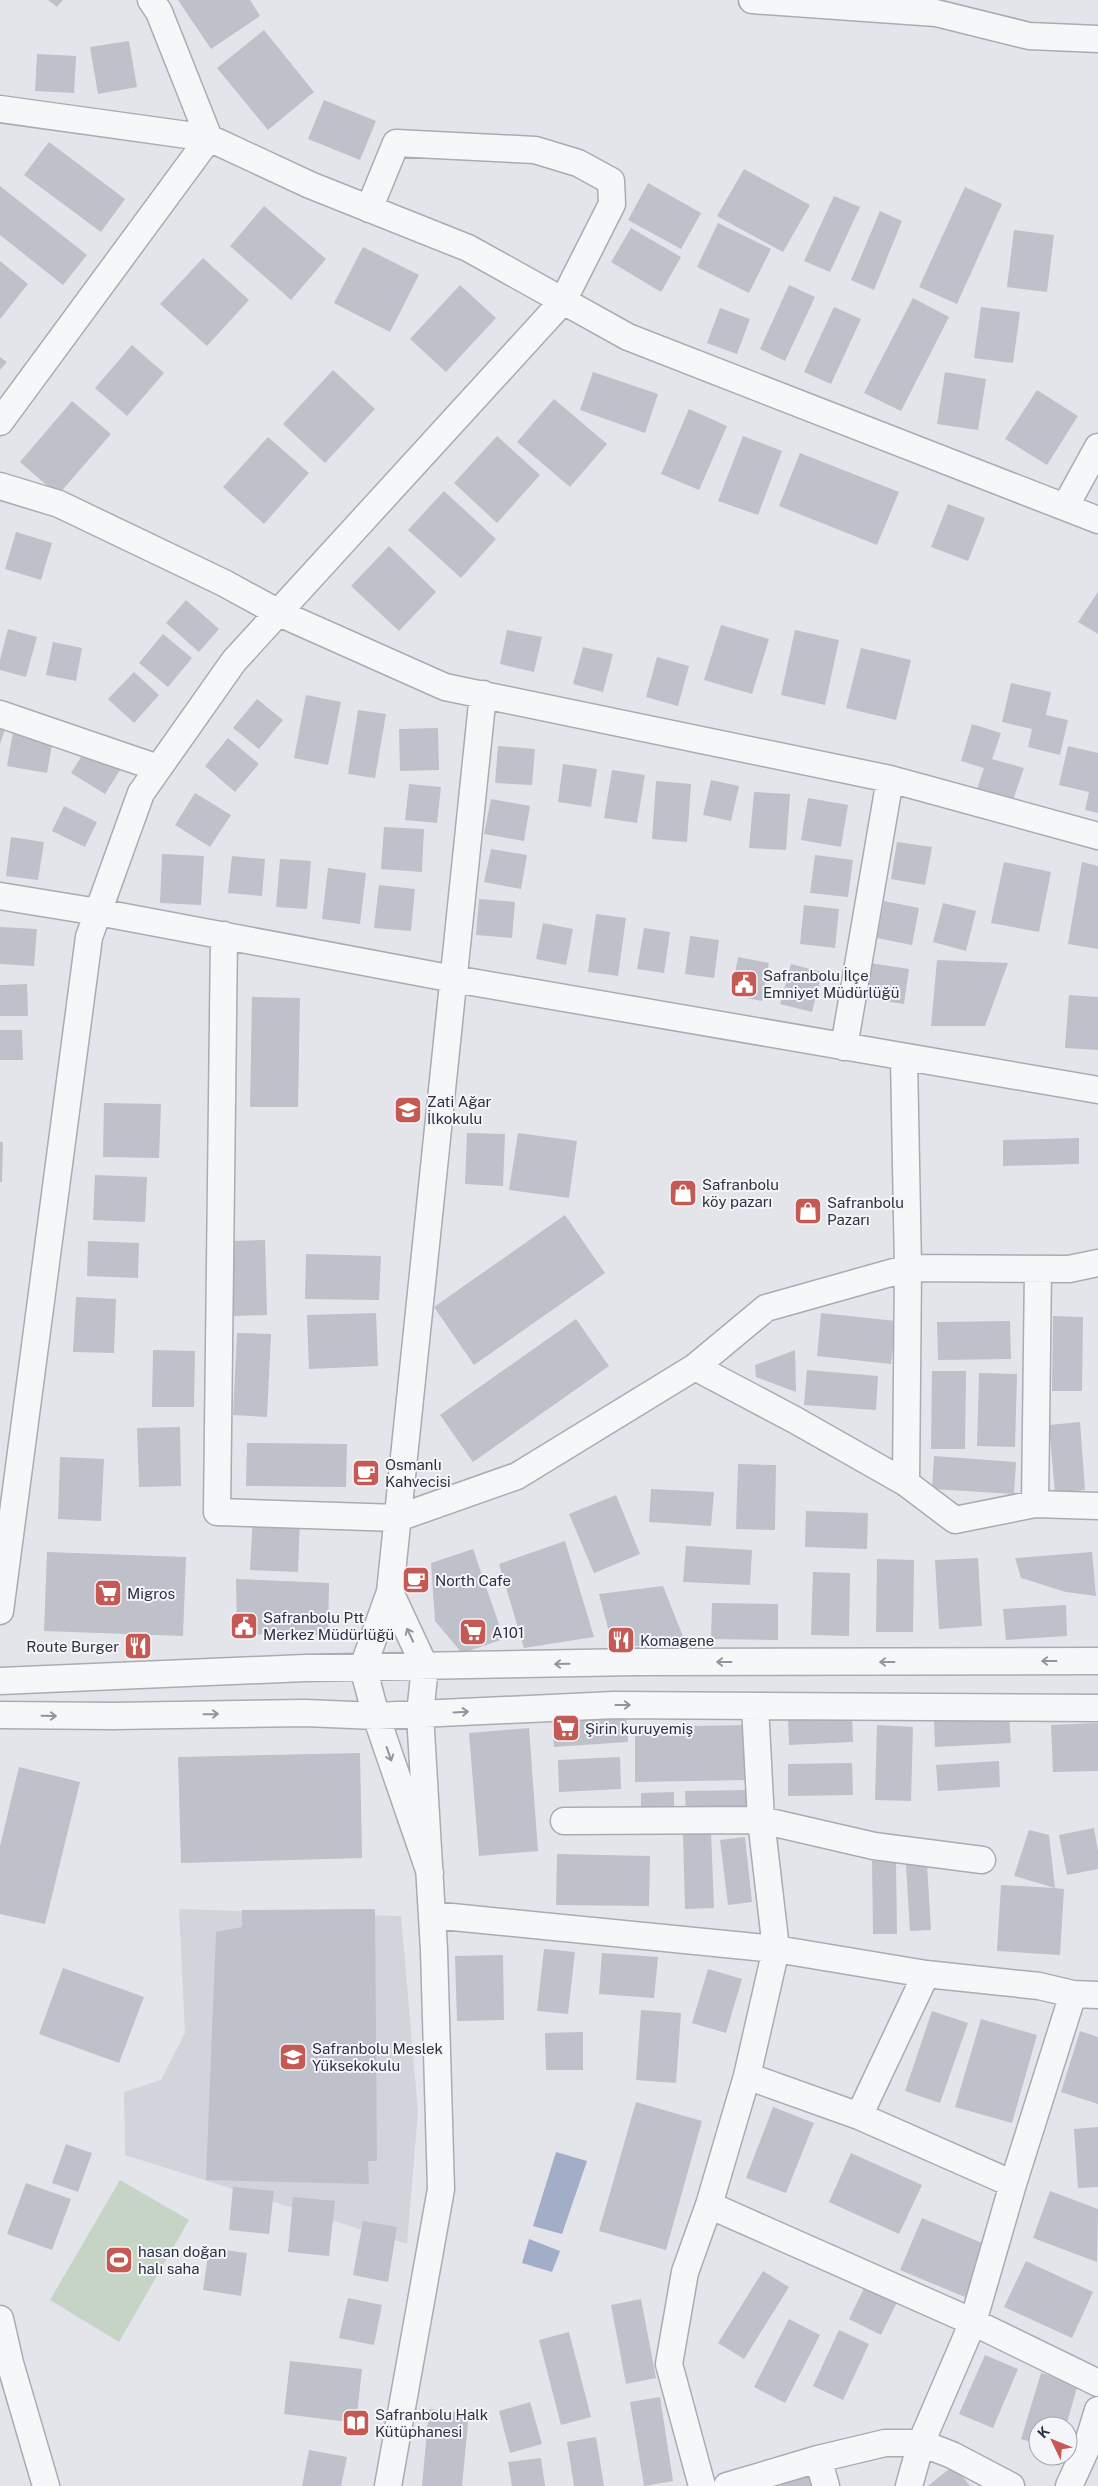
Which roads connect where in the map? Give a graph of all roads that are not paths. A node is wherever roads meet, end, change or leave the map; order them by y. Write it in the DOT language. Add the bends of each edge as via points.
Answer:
graph roads {
  1 [pos="151,0"];
  2 [pos="752,0"];
  3 [pos="918,6"];
  4 [pos="1098,39"];
  5 [pos="0,109"];
  6 [pos="209,138"];
  7 [pos="369,208"];
  8 [pos="563,301"];
  9 [pos="0,422"];
  10 [pos="1098,447"];
  11 [pos="0,486"];
  12 [pos="1065,506"];
  13 [pos="1098,520"];
  14 [pos="279,613"];
  15 [pos="483,694"];
  16 [pos="0,714"];
  17 [pos="158,768"];
  18 [pos="890,779"];
  19 [pos="1098,836"];
  20 [pos="0,896"];
  21 [pos="98,912"];
  22 [pos="224,935"];
  23 [pos="454,979"];
  24 [pos="844,1047"];
  25 [pos="904,1058"];
  26 [pos="1098,1090"];
  27 [pos="1098,1263"];
  28 [pos="908,1268"];
  29 [pos="1038,1269"];
  30 [pos="695,1367"];
  31 [pos="906,1483"];
  32 [pos="1035,1504"];
  33 [pos="1098,1506"];
  34 [pos="398,1518"];
  35 [pos="390,1592"];
  36 [pos="0,1611"];
  37 [pos="1098,1661"];
  38 [pos="425,1667"];
  39 [pos="362,1668"];
  40 [pos="0,1681"];
  41 [pos="755,1706"];
  42 [pos="1098,1708"];
  43 [pos="420,1714"];
  44 [pos="0,1715"];
  45 [pos="376,1716"];
  46 [pos="760,1820"];
  47 [pos="564,1821"];
  48 [pos="982,1860"];
  49 [pos="430,1873"];
  50 [pos="432,1915"];
  51 [pos="776,1949"];
  52 [pos="926,1974"];
  53 [pos="1086,1995"];
  54 [pos="747,2076"];
  55 [pos="859,2116"];
  56 [pos="1013,2184"];
  57 [pos="710,2205"];
  58 [pos="0,2319"];
  59 [pos="973,2322"];
  60 [pos="1098,2383"];
  61 [pos="1098,2410"];
  62 [pos="921,2443"];
  63 [pos="818,2459"];
  64 [pos="46,2486"];
  65 [pos="388,2486"];
  66 [pos="702,2486"];
  67 [pos="727,2486"];
  68 [pos="826,2486"];
  69 [pos="909,2486"];
  70 [pos="1011,2486"];
  71 [pos="1069,2486"];
  1 -- 6 [label="street" via="160,12"];
  2 -- 3 [label="street"];
  3 -- 4 [label="street" via="1029,36"];
  5 -- 6 [label="street"];
  6 -- 7 [label="street" via="310,185"];
  6 -- 9 [label="street"];
  7 -- 8 [label="street" via="468,248"];
  7 -- 8 [label="street" via="396,143 535,150 578,163 610,181 612,204"];
  8 -- 12 [label="street" via="628,337"];
  8 -- 14 [label="street"];
  10 -- 12 [label="street"];
  11 -- 14 [label="street" via="60,504"];
  12 -- 13 [label="street"];
  14 -- 15 [label="street" via="445,687"];
  14 -- 17 [label="street" via="234,662"];
  15 -- 18 [label="street"];
  15 -- 23 [label="street"];
  16 -- 17 [label="street"];
  17 -- 21 [label="street" via="140,793"];
  18 -- 19 [label="street"];
  18 -- 24 [label="street"];
  20 -- 21 [label="street"];
  21 -- 22 [label="street"];
  21 -- 36 [label="street" via="89,937"];
  22 -- 23 [label="street"];
  22 -- 34 [label="street" via="217,1512"];
  23 -- 24 [label="street"];
  23 -- 34 [label="street"];
  24 -- 25 [label="street"];
  25 -- 26 [label="street"];
  25 -- 28 [label="street"];
  27 -- 29 [label="street" via="1069,1269"];
  28 -- 29 [label="street"];
  28 -- 30 [label="street" via="766,1308"];
  28 -- 31 [label="street"];
  29 -- 32 [label="street"];
  30 -- 31 [label="street"];
  30 -- 34 [label="street" via="517,1476"];
  31 -- 32 [label="street" via="955,1520"];
  32 -- 33 [label="street"];
  34 -- 35 [label="street"];
  38 -- 35 [label="street, one-way"];
  35 -- 39 [label="street"];
  37 -- 38 [label="street, one-way" via="635,1662"];
  38 -- 39 [label="street"];
  38 -- 43 [label="street"];
  39 -- 40 [label="street"];
  39 -- 45 [label="street"];
  41 -- 42 [label="street"];
  43 -- 41 [label="street, one-way" via="614,1705"];
  41 -- 46 [label="street"];
  43 -- 45 [label="street"];
  43 -- 49 [label="street"];
  44 -- 45 [label="street, one-way" via="306,1712"];
  45 -- 49 [label="street, one-way"];
  46 -- 47 [label="street"];
  46 -- 48 [label="street" via="874,1846"];
  46 -- 51 [label="street"];
  49 -- 50 [label="street"];
  50 -- 51 [label="street"];
  50 -- 65 [label="street" via="441,2189"];
  51 -- 52 [label="street"];
  51 -- 54 [label="street"];
  52 -- 53 [label="street" via="1039,1986"];
  52 -- 55 [label="street"];
  53 -- 56 [label="street"];
  54 -- 55 [label="street"];
  54 -- 57 [label="street"];
  55 -- 56 [label="street"];
  56 -- 59 [label="street"];
  57 -- 59 [label="street"];
  57 -- 66 [label="street" via="685,2272 669,2364"];
  58 -- 64 [label="street"];
  59 -- 60 [label="street"];
  59 -- 62 [label="street"];
  61 -- 71 [label="street" via="1086,2449"];
  62 -- 63 [label="street" via="885,2444"];
  62 -- 69 [label="street"];
  62 -- 70 [label="street" via="952,2455"];
  63 -- 67 [label="street"];
  63 -- 68 [label="street"];
}
